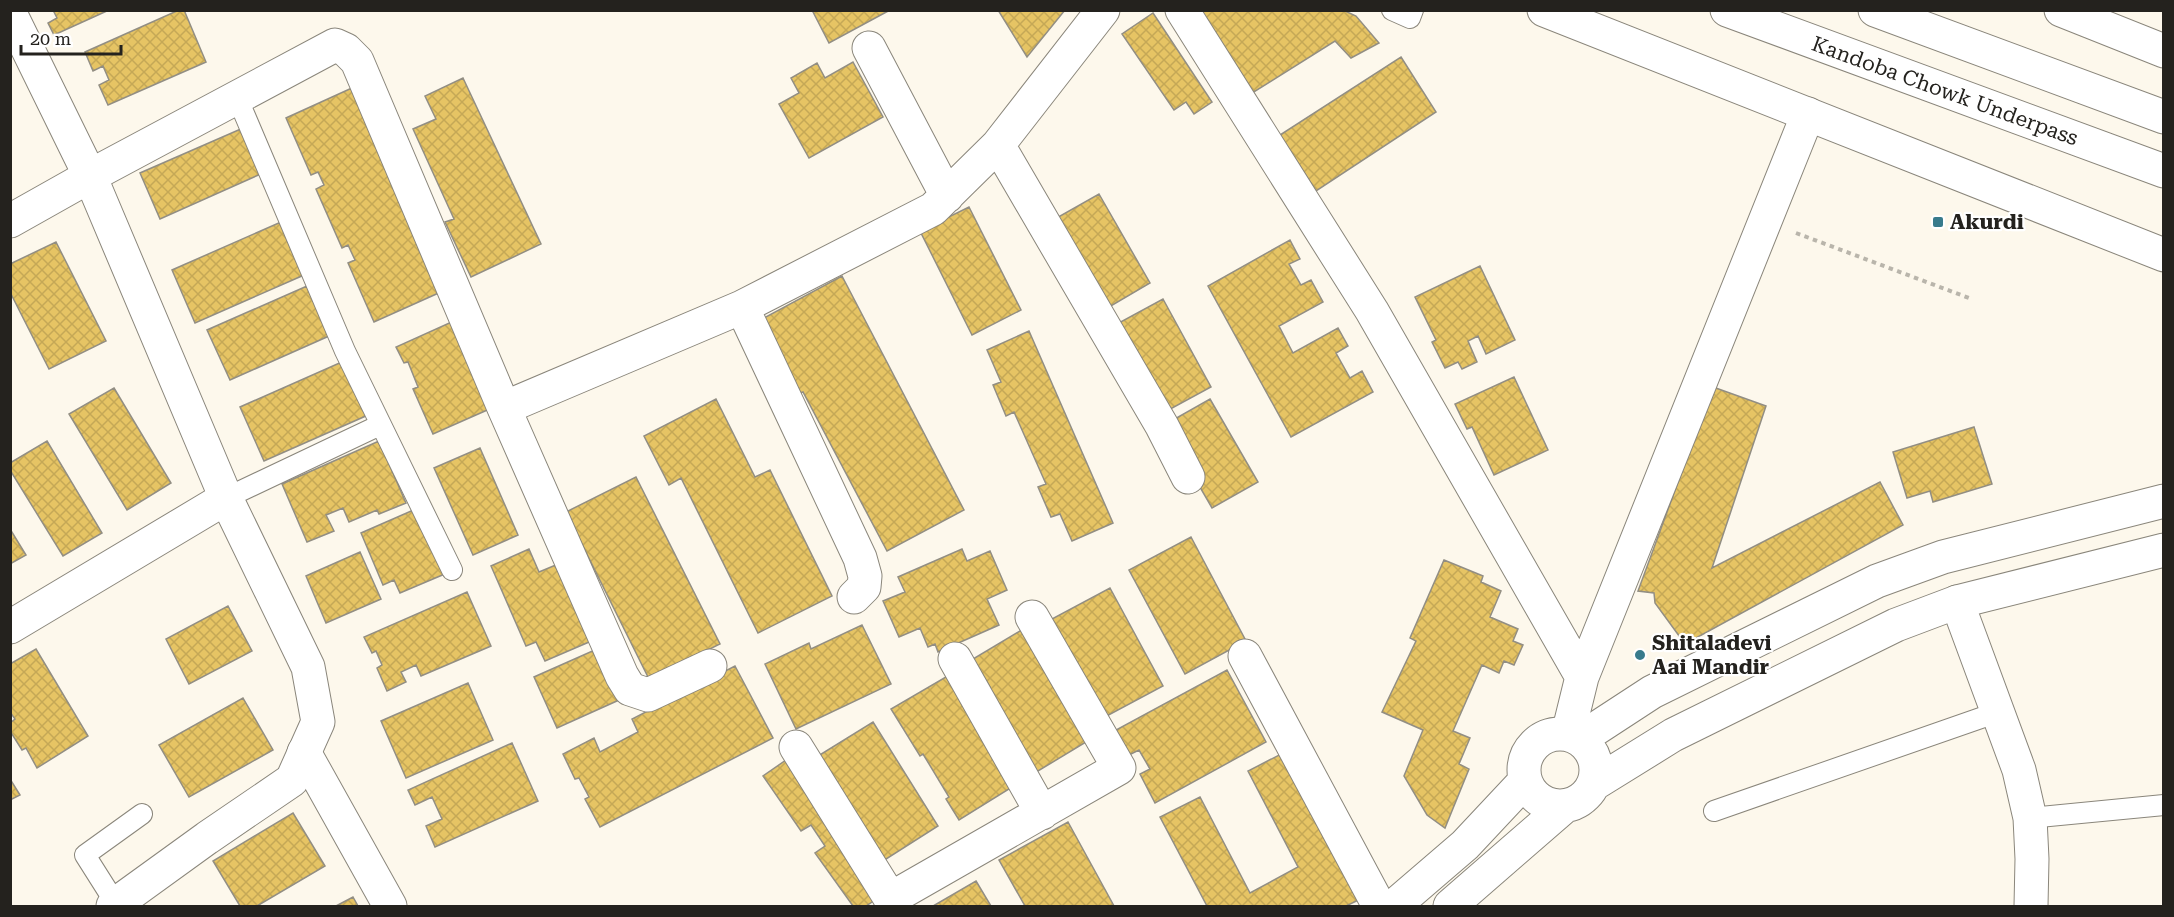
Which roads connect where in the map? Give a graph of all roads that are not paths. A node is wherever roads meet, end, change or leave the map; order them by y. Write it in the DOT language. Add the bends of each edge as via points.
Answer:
graph roads {
  1 [pos="1103,10"];
  2 [pos="1182,10"];
  3 [pos="1392,10"];
  4 [pos="1413,10"];
  5 [pos="1544,10"];
  6 [pos="1727,10"];
  7 [pos="1875,10"];
  8 [pos="2061,10"];
  9 [pos="10,13"];
  10 [pos="869,48"];
  11 [pos="2163,51"];
  12 [pos="237,98"];
  13 [pos="1808,114"];
  14 [pos="2163,117"];
  15 [pos="998,145"];
  16 [pos="2163,171"];
  17 [pos="90,176"];
  18 [pos="947,196"];
  19 [pos="10,221"];
  20 [pos="2163,255"];
  21 [pos="742,307"];
  22 [pos="504,408"];
  23 [pos="380,425"];
  24 [pos="1188,477"];
  25 [pos="226,498"];
  26 [pos="2163,501"];
  27 [pos="2163,550"];
  28 [pos="452,570"];
  29 [pos="854,597"];
  30 [pos="1957,602"];
  31 [pos="1032,617"];
  32 [pos="10,627"];
  33 [pos="1245,656"];
  34 [pos="956,659"];
  35 [pos="710,666"];
  36 [pos="1581,677"];
  37 [pos="1998,712"];
  38 [pos="1574,737"];
  39 [pos="795,747"];
  40 [pos="304,752"];
  41 [pos="1525,781"];
  42 [pos="1594,784"];
  43 [pos="2163,805"];
  44 [pos="1565,806"];
  45 [pos="1714,811"];
  46 [pos="1042,813"];
  47 [pos="142,814"];
  48 [pos="2030,818"];
  49 [pos="893,903"];
  50 [pos="115,905"];
  51 [pos="390,906"];
  52 [pos="1378,906"];
  53 [pos="1394,906"];
  54 [pos="1450,906"];
  55 [pos="2031,906"];
  1 -- 15 [label="main road"];
  2 -- 36 [label="main road" via="1372,311"];
  3 -- 4 [label="lane" via="1410,18"];
  5 -- 13 [label="main road"];
  6 -- 16 [label="main road, Kandoba Chowk Underpass"];
  7 -- 14 [label="main road"];
  8 -- 11 [label="main road"];
  9 -- 17 [label="main road"];
  10 -- 18 [label="main road"];
  12 -- 17 [label="main road"];
  12 -- 22 [label="main road" via="335,45 357,61"];
  12 -- 23 [label="lane"];
  13 -- 20 [label="main road"];
  13 -- 36 [label="main road"];
  15 -- 18 [label="main road"];
  15 -- 24 [label="main road"];
  17 -- 19 [label="main road"];
  17 -- 25 [label="main road"];
  18 -- 21 [label="main road" via="933,209"];
  21 -- 22 [label="main road"];
  21 -- 29 [label="main road" via="860,558 864,587"];
  22 -- 35 [label="main road" via="630,689 648,695"];
  23 -- 25 [label="lane"];
  23 -- 28 [label="lane"];
  25 -- 32 [label="main road"];
  25 -- 40 [label="main road" via="308,667 318,722"];
  26 -- 38 [label="main road" via="1943,556 1877,582 1652,692"];
  27 -- 30 [label="main road"];
  30 -- 37 [label="main road"];
  30 -- 42 [label="main road" via="1896,625 1673,735"];
  31 -- 46 [label="main road" via="1119,768"];
  33 -- 52 [label="main road"];
  34 -- 46 [label="main road"];
  36 -- 38 [label="main road"];
  37 -- 45 [label="lane"];
  37 -- 48 [label="main road" via="2019,770"];
  38 -- 41 [label="main road" via="1549,736 1533,745 1523,768"];
  38 -- 42 [label="main road" via="1589,748 1595,759"];
  39 -- 49 [label="main road"];
  40 -- 50 [label="main road" via="292,780"];
  40 -- 51 [label="main road"];
  41 -- 44 [label="main road" via="1540,801"];
  41 -- 53 [label="main road" via="1465,845"];
  42 -- 44 [label="main road" via="1577,803"];
  43 -- 48 [label="lane"];
  44 -- 54 [label="main road"];
  46 -- 49 [label="main road"];
  47 -- 50 [label="lane" via="85,855"];
  48 -- 55 [label="main road"];
}
